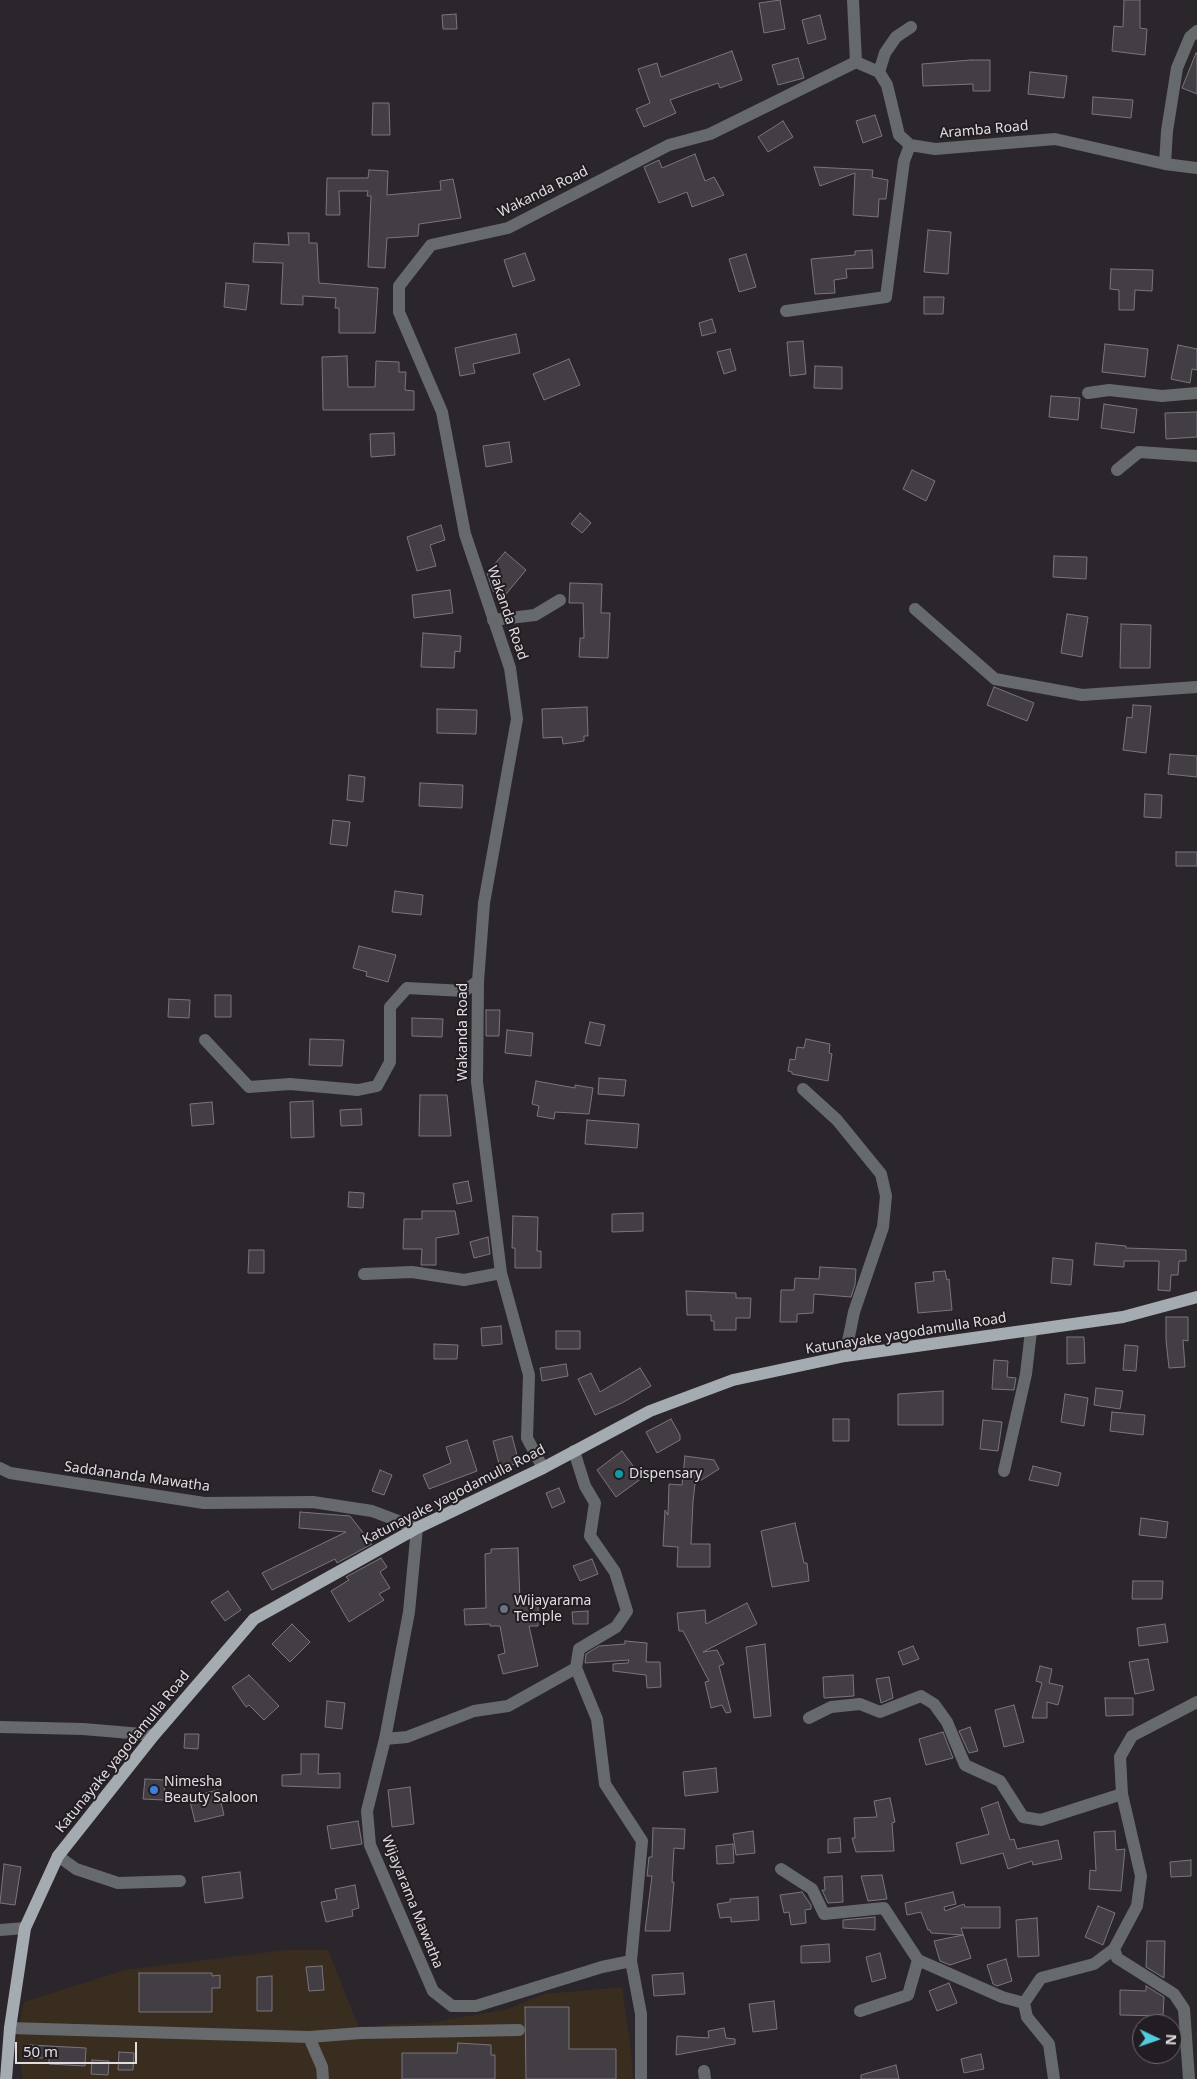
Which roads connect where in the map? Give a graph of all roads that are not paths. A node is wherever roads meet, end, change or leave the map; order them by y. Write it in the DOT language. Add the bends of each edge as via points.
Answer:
graph roads {
  1 [pos="853,0"];
  2 [pos="911,27"];
  3 [pos="1197,31"];
  4 [pos="856,62"];
  5 [pos="879,72"];
  6 [pos="910,146"];
  7 [pos="1165,164"];
  8 [pos="1197,168"];
  9 [pos="786,312"];
  10 [pos="1088,393"];
  11 [pos="1197,393"];
  12 [pos="1197,456"];
  13 [pos="1117,470"];
  14 [pos="560,600"];
  15 [pos="915,609"];
  16 [pos="493,620"];
  17 [pos="1197,687"];
  18 [pos="478,981"];
  19 [pos="205,1040"];
  20 [pos="803,1089"];
  21 [pos="501,1273"];
  22 [pos="364,1274"];
  23 [pos="1197,1297"];
  24 [pos="1031,1331"];
  25 [pos="845,1356"];
  26 [pos="574,1451"];
  27 [pos="0,1468"];
  28 [pos="543,1468"];
  29 [pos="1004,1471"];
  30 [pos="417,1528"];
  31 [pos="577,1665"];
  32 [pos="1197,1702"];
  33 [pos="809,1718"];
  34 [pos="0,1727"];
  35 [pos="154,1735"];
  36 [pos="385,1739"];
  37 [pos="1122,1794"];
  38 [pos="58,1856"];
  39 [pos="781,1869"];
  40 [pos="180,1881"];
  41 [pos="25,1928"];
  42 [pos="0,1930"];
  43 [pos="1114,1949"];
  44 [pos="918,1960"];
  45 [pos="631,1961"];
  46 [pos="1024,2003"];
  47 [pos="860,2011"];
  48 [pos="10,2028"];
  49 [pos="519,2030"];
  50 [pos="309,2037"];
  51 [pos="6,2079"];
  52 [pos="323,2079"];
  53 [pos="641,2079"];
  54 [pos="1054,2079"];
  55 [pos="1190,2079"];
  1 -- 4 [label="street"];
  2 -- 5 [label="street" via="896,37 885,53"];
  3 -- 7 [label="street" via="1190,37 1177,68"];
  4 -- 5 [label="street"];
  4 -- 16 [label="street, Wakanda Road" via="710,134 669,145 508,228 431,245 399,286 399,312 442,412 465,534"];
  5 -- 6 [label="street" via="888,85 899,135"];
  6 -- 7 [label="street, Aramba Road" via="935,150 1055,139"];
  6 -- 9 [label="street" via="904,161 886,297"];
  7 -- 8 [label="street, Aramba Road"];
  10 -- 11 [label="street" via="1109,390 1162,396"];
  12 -- 13 [label="street" via="1139,452"];
  14 -- 16 [label="street" via="535,614"];
  15 -- 17 [label="street" via="996,679 1082,695"];
  16 -- 18 [label="street, Wakanda Road" via="510,668 517,719 484,903"];
  18 -- 19 [label="street" via="464,991 408,988 390,1007 390,1062 377,1086 368,1088 358,1090 290,1084 249,1088"];
  18 -- 21 [label="street, Wakanda Road" via="477,1082"];
  20 -- 25 [label="street" via="837,1120 881,1174 886,1196 883,1227 854,1312"];
  21 -- 22 [label="street" via="464,1280 412,1272"];
  21 -- 28 [label="street, Wakanda Road" via="529,1374 527,1438"];
  23 -- 24 [label="main road, Katunayake yagodamulla Road" via="1123,1316"];
  24 -- 25 [label="main road, Katunayake yagodamulla Road"];
  24 -- 29 [label="street" via="1026,1374"];
  25 -- 26 [label="main road, Katunayake yagodamulla Road" via="733,1380 650,1412"];
  26 -- 28 [label="main road, Katunayake yagodamulla Road"];
  26 -- 31 [label="street" via="585,1486 595,1503 590,1536 615,1572 627,1611 616,1627 579,1649"];
  27 -- 30 [label="street, Saddananda Mawatha" via="10,1473 204,1503 313,1502 372,1511"];
  28 -- 30 [label="main road, Katunayake yagodamulla Road"];
  30 -- 35 [label="main road, Katunayake yagodamulla Road" via="254,1619"];
  30 -- 36 [label="street, Wijayarama Mawatha" via="409,1612"];
  31 -- 36 [label="street" via="508,1706 474,1711 407,1738"];
  31 -- 45 [label="street" via="597,1719 605,1784 642,1841"];
  32 -- 37 [label="street" via="1132,1736 1120,1757"];
  33 -- 37 [label="street" via="831,1707 860,1704 880,1712 921,1696 934,1704 947,1722 965,1765 1000,1781 1023,1817 1041,1820"];
  34 -- 35 [label="street"];
  35 -- 38 [label="main road, Katunayake yagodamulla Road"];
  36 -- 45 [label="street, Wijayarama Mawatha" via="367,1811 370,1845 433,1992 452,2006 476,2006 607,1965"];
  37 -- 43 [label="street" via="1141,1876 1137,1906"];
  38 -- 40 [label="street" via="76,1869 118,1883"];
  38 -- 41 [label="main road, Katunayake yagodamulla Road"];
  39 -- 44 [label="street" via="812,1889 824,1914 884,1908"];
  41 -- 42 [label="street"];
  41 -- 48 [label="main road, Katunayake yagodamulla Road"];
  43 -- 46 [label="street" via="1094,1964 1042,1978"];
  43 -- 55 [label="street" via="1117,1958 1174,1994 1184,2009"];
  44 -- 46 [label="street" via="1002,1997"];
  44 -- 47 [label="street" via="908,1995"];
  45 -- 53 [label="street" via="641,2014"];
  46 -- 54 [label="street" via="1027,2017 1049,2044"];
  48 -- 50 [label="street"];
  48 -- 51 [label="main road, Katunayake yagodamulla Road"];
  49 -- 50 [label="street"];
  50 -- 52 [label="street" via="322,2067"];
}
